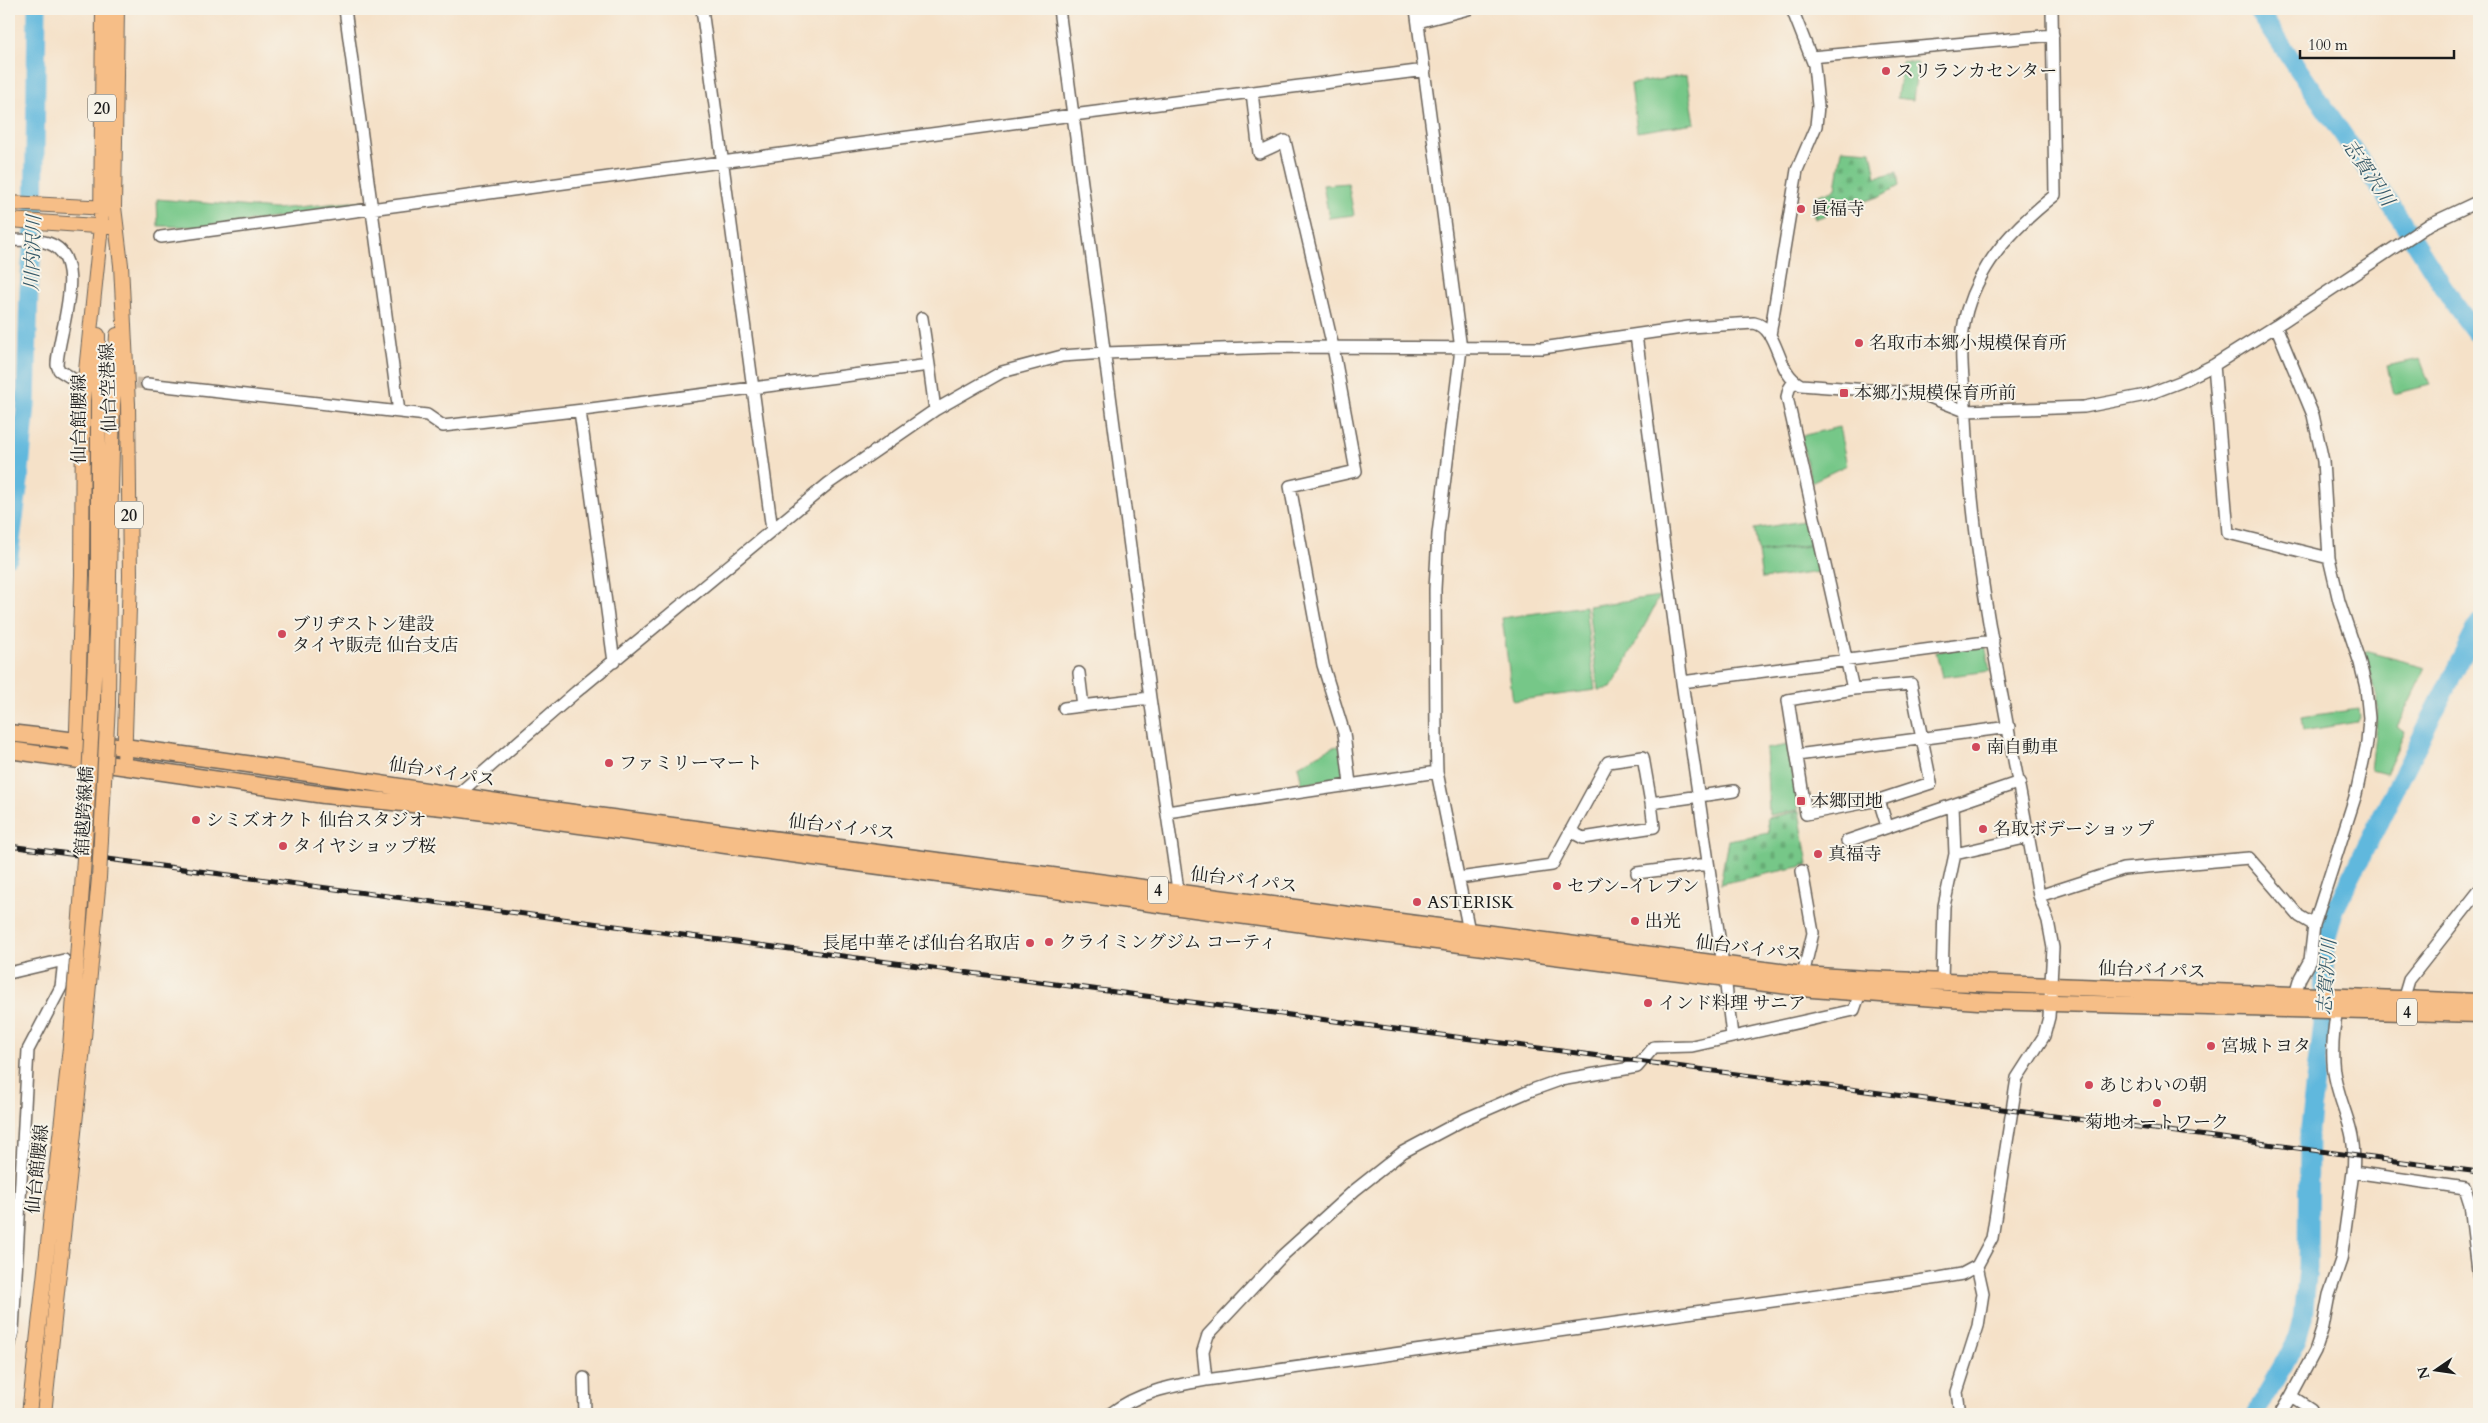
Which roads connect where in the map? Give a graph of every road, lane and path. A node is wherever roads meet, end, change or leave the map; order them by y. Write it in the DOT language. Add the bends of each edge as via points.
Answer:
graph roads {
  1 [pos="103,9"];
  2 [pos="116,9"];
  3 [pos="345,9"];
  4 [pos="702,9"];
  5 [pos="1059,9"];
  6 [pos="1416,9"];
  7 [pos="1468,9"];
  8 [pos="1792,9"];
  9 [pos="2052,9"];
  10 [pos="1418,22"];
  11 [pos="2053,35"];
  12 [pos="1811,57"];
  13 [pos="1425,70"];
  14 [pos="1252,92"];
  15 [pos="1073,115"];
  16 [pos="722,162"];
  17 [pos="2479,201"];
  18 [pos="9,203"];
  19 [pos="107,208"];
  20 [pos="371,208"];
  21 [pos="9,220"];
  22 [pos="101,226"];
  23 [pos="118,227"];
  24 [pos="161,237"];
  25 [pos="9,240"];
  26 [pos="98,264"];
  27 [pos="121,264"];
  28 [pos="922,318"];
  29 [pos="2276,326"];
  30 [pos="1636,335"];
  31 [pos="1770,335"];
  32 [pos="1333,347"];
  33 [pos="1461,348"];
  34 [pos="1105,353"];
  35 [pos="929,364"];
  36 [pos="2214,365"];
  37 [pos="70,377"];
  38 [pos="1794,381"];
  39 [pos="147,384"];
  40 [pos="754,388"];
  41 [pos="935,410"];
  42 [pos="580,411"];
  43 [pos="1965,411"];
  44 [pos="398,412"];
  45 [pos="772,530"];
  46 [pos="2329,558"];
  47 [pos="104,575"];
  48 [pos="1993,641"];
  49 [pos="1847,661"];
  50 [pos="614,662"];
  51 [pos="1079,673"];
  52 [pos="1682,682"];
  53 [pos="1853,689"];
  54 [pos="1150,698"];
  55 [pos="1083,706"];
  56 [pos="1064,708"];
  57 [pos="2009,727"];
  58 [pos="9,733"];
  59 [pos="1922,738"];
  60 [pos="77,741"];
  61 [pos="124,747"];
  62 [pos="9,750"];
  63 [pos="1797,755"];
  64 [pos="76,760"];
  65 [pos="124,766"];
  66 [pos="1437,772"];
  67 [pos="2020,782"];
  68 [pos="1350,784"];
  69 [pos="1734,791"];
  70 [pos="456,796"];
  71 [pos="1698,798"];
  72 [pos="1878,800"];
  73 [pos="1651,804"];
  74 [pos="1953,805"];
  75 [pos="1166,812"];
  76 [pos="1887,826"];
  77 [pos="1570,831"];
  78 [pos="2029,837"];
  79 [pos="1847,841"];
  80 [pos="1954,854"];
  81 [pos="1707,864"];
  82 [pos="1802,872"];
  83 [pos="1637,873"];
  84 [pos="1459,878"];
  85 [pos="2479,891"];
  86 [pos="2039,896"];
  87 [pos="1177,899"];
  88 [pos="2314,925"];
  89 [pos="1469,931"];
  90 [pos="1724,971"];
  91 [pos="9,973"];
  92 [pos="1803,975"];
  93 [pos="1942,982"];
  94 [pos="2051,986"];
  95 [pos="1860,993"];
  96 [pos="2295,995"];
  97 [pos="2403,1000"];
  98 [pos="2050,1002"];
  99 [pos="2312,1002"];
  100 [pos="2479,1002"];
  101 [pos="2335,1005"];
  102 [pos="2479,1014"];
  103 [pos="1732,1036"];
  104 [pos="76,1048"];
  105 [pos="2353,1172"];
  106 [pos="1977,1266"];
  107 [pos="2479,1279"];
  108 [pos="9,1347"];
  109 [pos="584,1378"];
  110 [pos="1206,1380"];
  111 [pos="2291,1396"];
  112 [pos="29,1414"];
  113 [pos="44,1414"];
  114 [pos="585,1414"];
  115 [pos="1110,1414"];
  116 [pos="1960,1414"];
  117 [pos="2280,1414"];
  118 [pos="2312,1414"];
  1 -- 19 [label="main road, 仙台空港線 / 20"];
  2 -- 19 [label="main road, 仙台空港線 / 20"];
  3 -- 20 [label="street"];
  4 -- 16 [label="street"];
  5 -- 15 [label="street"];
  6 -- 10 [label="street"];
  7 -- 10 [label="street"];
  8 -- 12 [label="street"];
  9 -- 11 [label="street"];
  10 -- 13 [label="street"];
  11 -- 12 [label="street"];
  11 -- 43 [label="street" via="2056,195 2003,242 1976,287 1967,310 1963,334"];
  12 -- 31 [label="street" via="1817,79 1816,126 1797,170"];
  13 -- 14 [label="street"];
  13 -- 33 [label="street"];
  14 -- 15 [label="street"];
  14 -- 32 [label="street" via="1259,153 1285,141"];
  15 -- 16 [label="street"];
  15 -- 34 [label="street"];
  16 -- 20 [label="street"];
  16 -- 40 [label="street"];
  17 -- 29 [label="street" via="2428,225"];
  18 -- 19 [label="main road"];
  19 -- 22 [label="main road, 仙台空港線 / 20"];
  19 -- 23 [label="main road, 仙台空港線 / 20"];
  20 -- 24 [label="street"];
  20 -- 44 [label="street"];
  21 -- 22 [label="main road"];
  22 -- 23 [label="main road"];
  22 -- 26 [label="main road, 仙台空港線 / 20"];
  23 -- 27 [label="main road, 仙台空港線 / 20"];
  25 -- 37 [label="street" via="46,242 60,252 70,271 71,285 57,365"];
  26 -- 47 [label="main road, 仙台館腰線"];
  26 -- 60 [label="main road, 仙台空港線 / 20" via="83,400"];
  27 -- 47 [label="main road, 仙台館腰線"];
  27 -- 61 [label="main road, 仙台空港線 / 20" via="128,404 130,557"];
  28 -- 35 [label="street"];
  29 -- 36 [label="street"];
  29 -- 46 [label="street" via="2313,415 2323,461"];
  30 -- 31 [label="street" via="1689,327 1754,323 1763,326"];
  30 -- 33 [label="street" via="1542,348"];
  30 -- 52 [label="street"];
  31 -- 38 [label="street" via="1786,374"];
  32 -- 33 [label="street"];
  32 -- 34 [label="street"];
  32 -- 68 [label="street" via="1356,471 1290,486 1324,665 1344,733"];
  33 -- 66 [label="street" via="1438,534"];
  34 -- 41 [label="street" via="1062,356 1002,372"];
  34 -- 54 [label="street"];
  35 -- 40 [label="street"];
  35 -- 41 [label="street"];
  36 -- 43 [label="street" via="2146,395 2116,402 2044,410"];
  36 -- 46 [label="street" via="2228,533"];
  38 -- 43 [label="street" via="1802,385 1922,394"];
  38 -- 49 [label="street" via="1787,397"];
  39 -- 44 [label="street"];
  40 -- 42 [label="street"];
  40 -- 45 [label="street"];
  41 -- 45 [label="street" via="829,483"];
  42 -- 44 [label="street" via="443,426 427,415"];
  42 -- 50 [label="street"];
  43 -- 48 [label="street" via="1971,492"];
  45 -- 50 [label="street"];
  46 -- 88 [label="street" via="2364,680 2369,718 2358,788"];
  47 -- 104 [label="main road, 舘越跨線橋, bridge" via="108,705 99,878"];
  48 -- 49 [label="street"];
  48 -- 57 [label="street"];
  49 -- 52 [label="street"];
  49 -- 53 [label="street"];
  50 -- 70 [label="street"];
  51 -- 55 [label="street"];
  52 -- 71 [label="street"];
  53 -- 59 [label="street" via="1910,684"];
  53 -- 63 [label="street" via="1788,700"];
  54 -- 55 [label="street"];
  54 -- 75 [label="street"];
  55 -- 56 [label="street"];
  57 -- 59 [label="street"];
  57 -- 67 [label="street"];
  58 -- 60 [label="highway, 仙台バイパス / 4"];
  59 -- 63 [label="street"];
  59 -- 72 [label="street" via="1931,783"];
  60 -- 61 [label="highway, 仙台バイパス / 4"];
  60 -- 64 [label="main road, 仙台空港線 / 20"];
  61 -- 65 [label="main road, 仙台空港線 / 20"];
  61 -- 70 [label="highway, 仙台バイパス / 4" via="373,781"];
  62 -- 64 [label="highway, 仙台バイパス / 4"];
  63 -- 72 [label="street" via="1806,814"];
  64 -- 65 [label="highway, 仙台バイパス / 4"];
  65 -- 87 [label="highway, 仙台バイパス / 4" via="324,795 462,808"];
  66 -- 68 [label="street"];
  66 -- 84 [label="street"];
  67 -- 74 [label="street"];
  67 -- 78 [label="street"];
  68 -- 75 [label="street"];
  69 -- 71 [label="street"];
  70 -- 87 [label="highway, 仙台バイパス / 4"];
  71 -- 73 [label="street"];
  71 -- 81 [label="street"];
  72 -- 76 [label="street"];
  73 -- 77 [label="street" via="1654,827 1583,838"];
  73 -- 77 [label="street" via="1643,757 1608,762"];
  74 -- 76 [label="street"];
  74 -- 80 [label="street"];
  75 -- 87 [label="street"];
  76 -- 79 [label="street"];
  77 -- 84 [label="street" via="1552,866"];
  78 -- 80 [label="street"];
  78 -- 86 [label="street"];
  80 -- 93 [label="street" via="1944,906"];
  81 -- 83 [label="street"];
  81 -- 90 [label="street"];
  82 -- 92 [label="street" via="1813,933"];
  84 -- 89 [label="street"];
  85 -- 97 [label="street" via="2408,980"];
  86 -- 88 [label="street" via="2123,869 2249,858 2298,916"];
  86 -- 94 [label="street" via="2048,921 2052,948"];
  87 -- 89 [label="highway, 仙台バイパス / 4"];
  87 -- 90 [label="highway, 仙台バイパス / 4"];
  88 -- 96 [label="street" via="2310,960"];
  89 -- 90 [label="highway, 仙台バイパス / 4"];
  90 -- 92 [label="highway, 仙台バイパス / 4"];
  90 -- 95 [label="highway, 仙台バイパス / 4"];
  90 -- 103 [label="street"];
  91 -- 108 [label="street" via="64,960 61,987 28,1050 13,1331"];
  92 -- 93 [label="highway, 仙台バイパス / 4"];
  93 -- 94 [label="highway, 仙台バイパス / 4"];
  94 -- 96 [label="highway, 仙台バイパス / 4"];
  94 -- 98 [label="street"];
  95 -- 98 [label="highway, 仙台バイパス / 4"];
  95 -- 103 [label="street" via="1854,1010"];
  96 -- 99 [label="highway, 仙台バイパス / 4"];
  97 -- 100 [label="highway, 仙台バイパス / 4"];
  97 -- 101 [label="highway, 仙台バイパス / 4"];
  98 -- 99 [label="highway, 仙台バイパス / 4"];
  98 -- 106 [label="street" via="2044,1036 2017,1078 1992,1238"];
  99 -- 101 [label="highway, 仙台バイパス / 4"];
  101 -- 102 [label="highway, 仙台バイパス / 4"];
  101 -- 105 [label="street" via="2334,1069 2355,1143"];
  103 -- 110 [label="street" via="1692,1046 1654,1047 1637,1066 1560,1080 1465,1119 1403,1152 1283,1255 1208,1336 1203,1351"];
  104 -- 112 [label="main road, 仙台館腰線"];
  104 -- 113 [label="main road, 仙台館腰線"];
  105 -- 107 [label="street" via="2465,1188 2470,1204"];
  105 -- 111 [label="street" via="2341,1260 2329,1295 2323,1327"];
  106 -- 110 [label="street" via="1962,1274 1929,1280"];
  106 -- 116 [label="street" via="1983,1294 1978,1326 1957,1392"];
  109 -- 114 [label="street"];
  110 -- 115 [label="street" via="1165,1387 1142,1395"];
  111 -- 117 [label="street"];
  111 -- 118 [label="street" via="2311,1409"];
}
